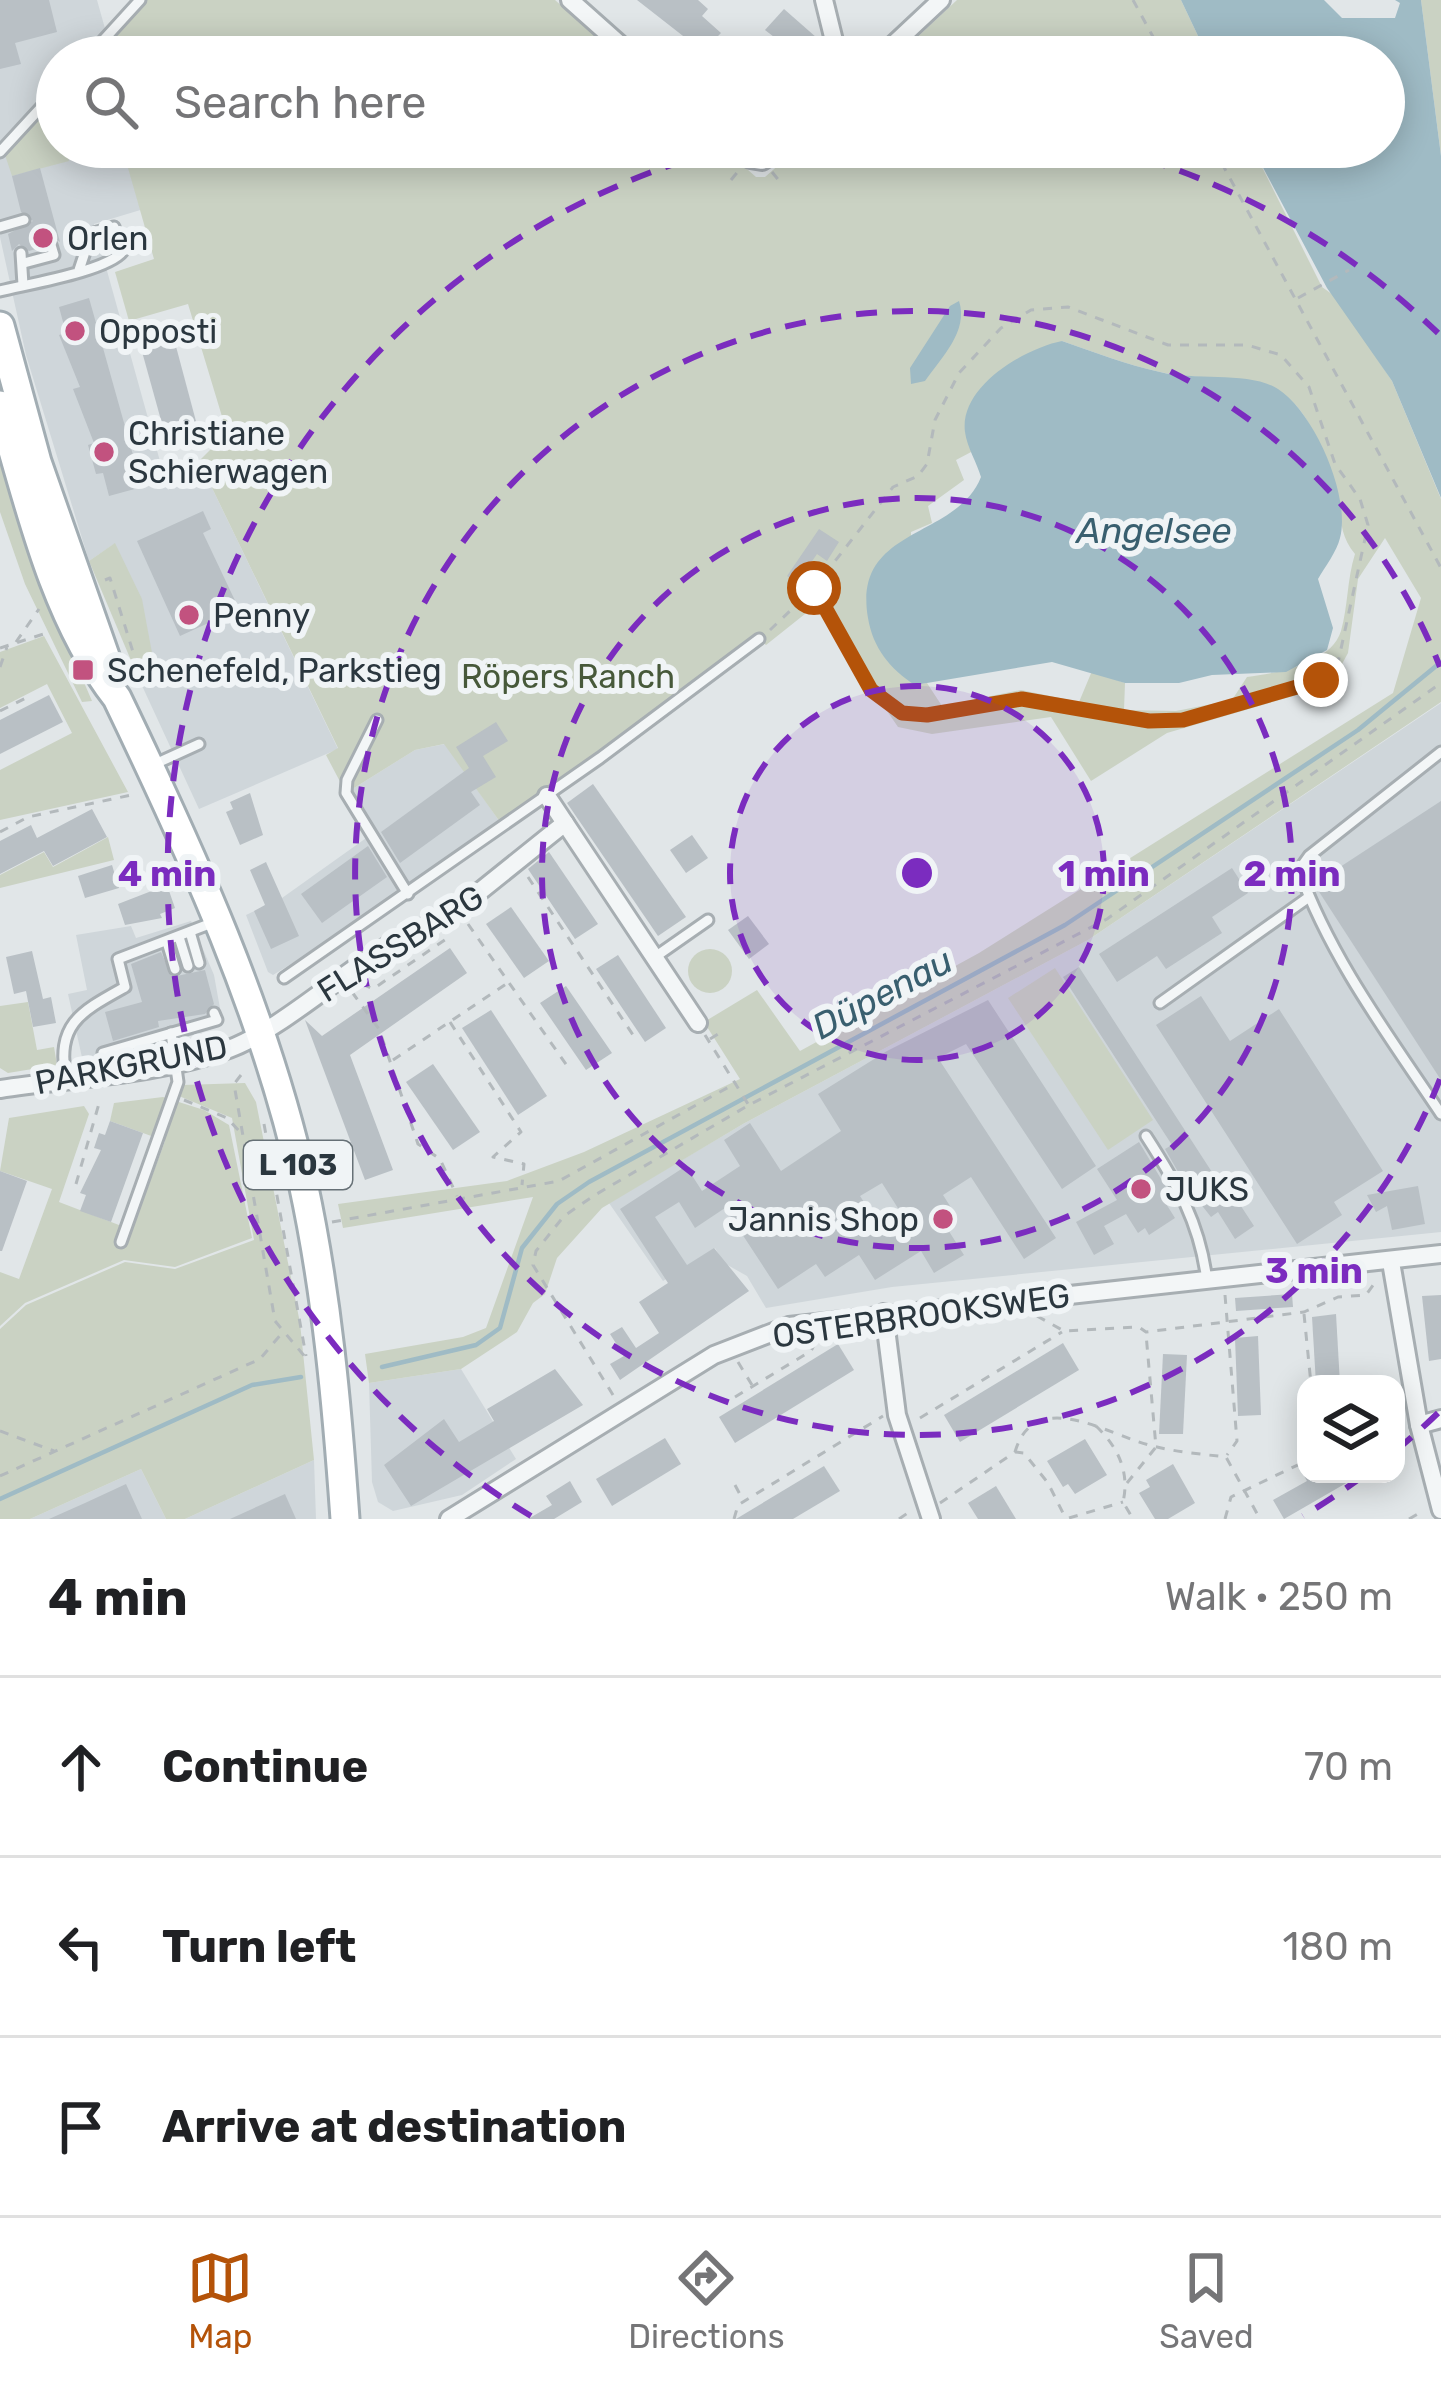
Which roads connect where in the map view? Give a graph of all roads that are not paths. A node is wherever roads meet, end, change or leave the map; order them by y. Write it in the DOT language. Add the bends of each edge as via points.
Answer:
graph roads {
  1 [pos="140,0"];
  2 [pos="570,0"];
  3 [pos="824,0"];
  4 [pos="941,0"];
  5 [pos="107,36"];
  6 [pos="610,36"];
  7 [pos="833,36"];
  8 [pos="902,36"];
  9 [pos="36,113"];
  10 [pos="0,152"];
  11 [pos="20,225"];
  12 [pos="0,227"];
  13 [pos="36,254"];
  14 [pos="80,270"];
  15 [pos="23,285"];
  16 [pos="0,291"];
  17 [pos="0,326"];
  18 [pos="0,405"];
  19 [pos="759,639"];
  20 [pos="130,686"];
  21 [pos="377,720"];
  22 [pos="199,744"];
  23 [pos="1441,752"];
  24 [pos="150,766"];
  25 [pos="547,796"];
  26 [pos="566,824"];
  27 [pos="408,894"];
  28 [pos="1309,897"];
  29 [pos="220,920"];
  30 [pos="708,920"];
  31 [pos="185,934"];
  32 [pos="167,942"];
  33 [pos="326,951"];
  34 [pos="655,957"];
  35 [pos="194,964"];
  36 [pos="175,969"];
  37 [pos="284,978"];
  38 [pos="348,978"];
  39 [pos="1160,1003"];
  40 [pos="207,1017"];
  41 [pos="698,1023"];
  42 [pos="260,1031"];
  43 [pos="171,1033"];
  44 [pos="174,1061"];
  45 [pos="107,1073"];
  46 [pos="66,1079"];
  47 [pos="0,1089"];
  48 [pos="1441,1114"];
  49 [pos="1146,1136"];
  50 [pos="121,1242"];
  51 [pos="1441,1254"];
  52 [pos="1391,1262"];
  53 [pos="1215,1280"];
  54 [pos="884,1313"];
  55 [pos="1441,1419"];
  56 [pos="1419,1425"];
  57 [pos="1441,1510"];
  58 [pos="930,1515"];
  59 [pos="345,1519"];
  60 [pos="449,1519"];
  1 -- 5 [label="lane"];
  2 -- 6 [label="street"];
  3 -- 7 [label="street"];
  4 -- 8 [label="street"];
  9 -- 10 [label="lane"];
  11 -- 12 [label="lane"];
  13 -- 15 [label="lane"];
  14 -- 14 [label="lane" via="122,256 114,227 92,234"];
  14 -- 15 [label="lane"];
  15 -- 16 [label="lane"];
  17 -- 20 [label="main road, L 103" via="37,463 110,660"];
  18 -- 20 [label="main road, L 103" via="92,666"];
  19 -- 25 [label="lane, FLASSBARG"];
  20 -- 24 [label="main road, L 103"];
  21 -- 27 [label="lane" via="346,794"];
  22 -- 24 [label="lane"];
  23 -- 28 [label="lane" via="1309,856 1299,870"];
  24 -- 29 [label="main road, L 103"];
  25 -- 26 [label="street"];
  25 -- 27 [label="lane, FLASSBARG"];
  26 -- 34 [label="street"];
  26 -- 38 [label="street, FLASSBARG" via="515,858 463,917 419,926"];
  27 -- 33 [label="lane, FLASSBARG"];
  28 -- 39 [label="lane"];
  28 -- 48 [label="lane"];
  29 -- 31 [label="lane"];
  29 -- 42 [label="main road, L 103"];
  30 -- 34 [label="lane"];
  31 -- 32 [label="lane"];
  31 -- 35 [label="lane"];
  32 -- 36 [label="lane"];
  32 -- 46 [label="lane" via="118,959 125,987 88,1008 64,1035"];
  33 -- 37 [label="lane, FLASSBARG"];
  33 -- 38 [label="lane"];
  34 -- 41 [label="street"];
  38 -- 42 [label="street, FLASSBARG"];
  40 -- 43 [label="lane"];
  42 -- 44 [label="street, PARKGRUND" via="227,1050"];
  42 -- 59 [label="main road, L 103" via="325,1301"];
  43 -- 44 [label="lane"];
  43 -- 45 [label="lane" via="103,1053"];
  44 -- 45 [label="street, PARKGRUND"];
  44 -- 50 [label="lane" via="174,1097"];
  45 -- 46 [label="street, PARKGRUND"];
  46 -- 47 [label="street, PARKGRUND"];
  49 -- 53 [label="lane" via="1186,1196"];
  51 -- 52 [label="street, OSTERBROOKSWEG"];
  52 -- 53 [label="street, OSTERBROOKSWEG"];
  52 -- 56 [label="street"];
  53 -- 54 [label="street, OSTERBROOKSWEG"];
  54 -- 58 [label="street" via="897,1415"];
  54 -- 60 [label="street, OSTERBROOKSWEG" via="789,1327 714,1355"];
  55 -- 56 [label="street"];
  56 -- 57 [label="street"];
}
